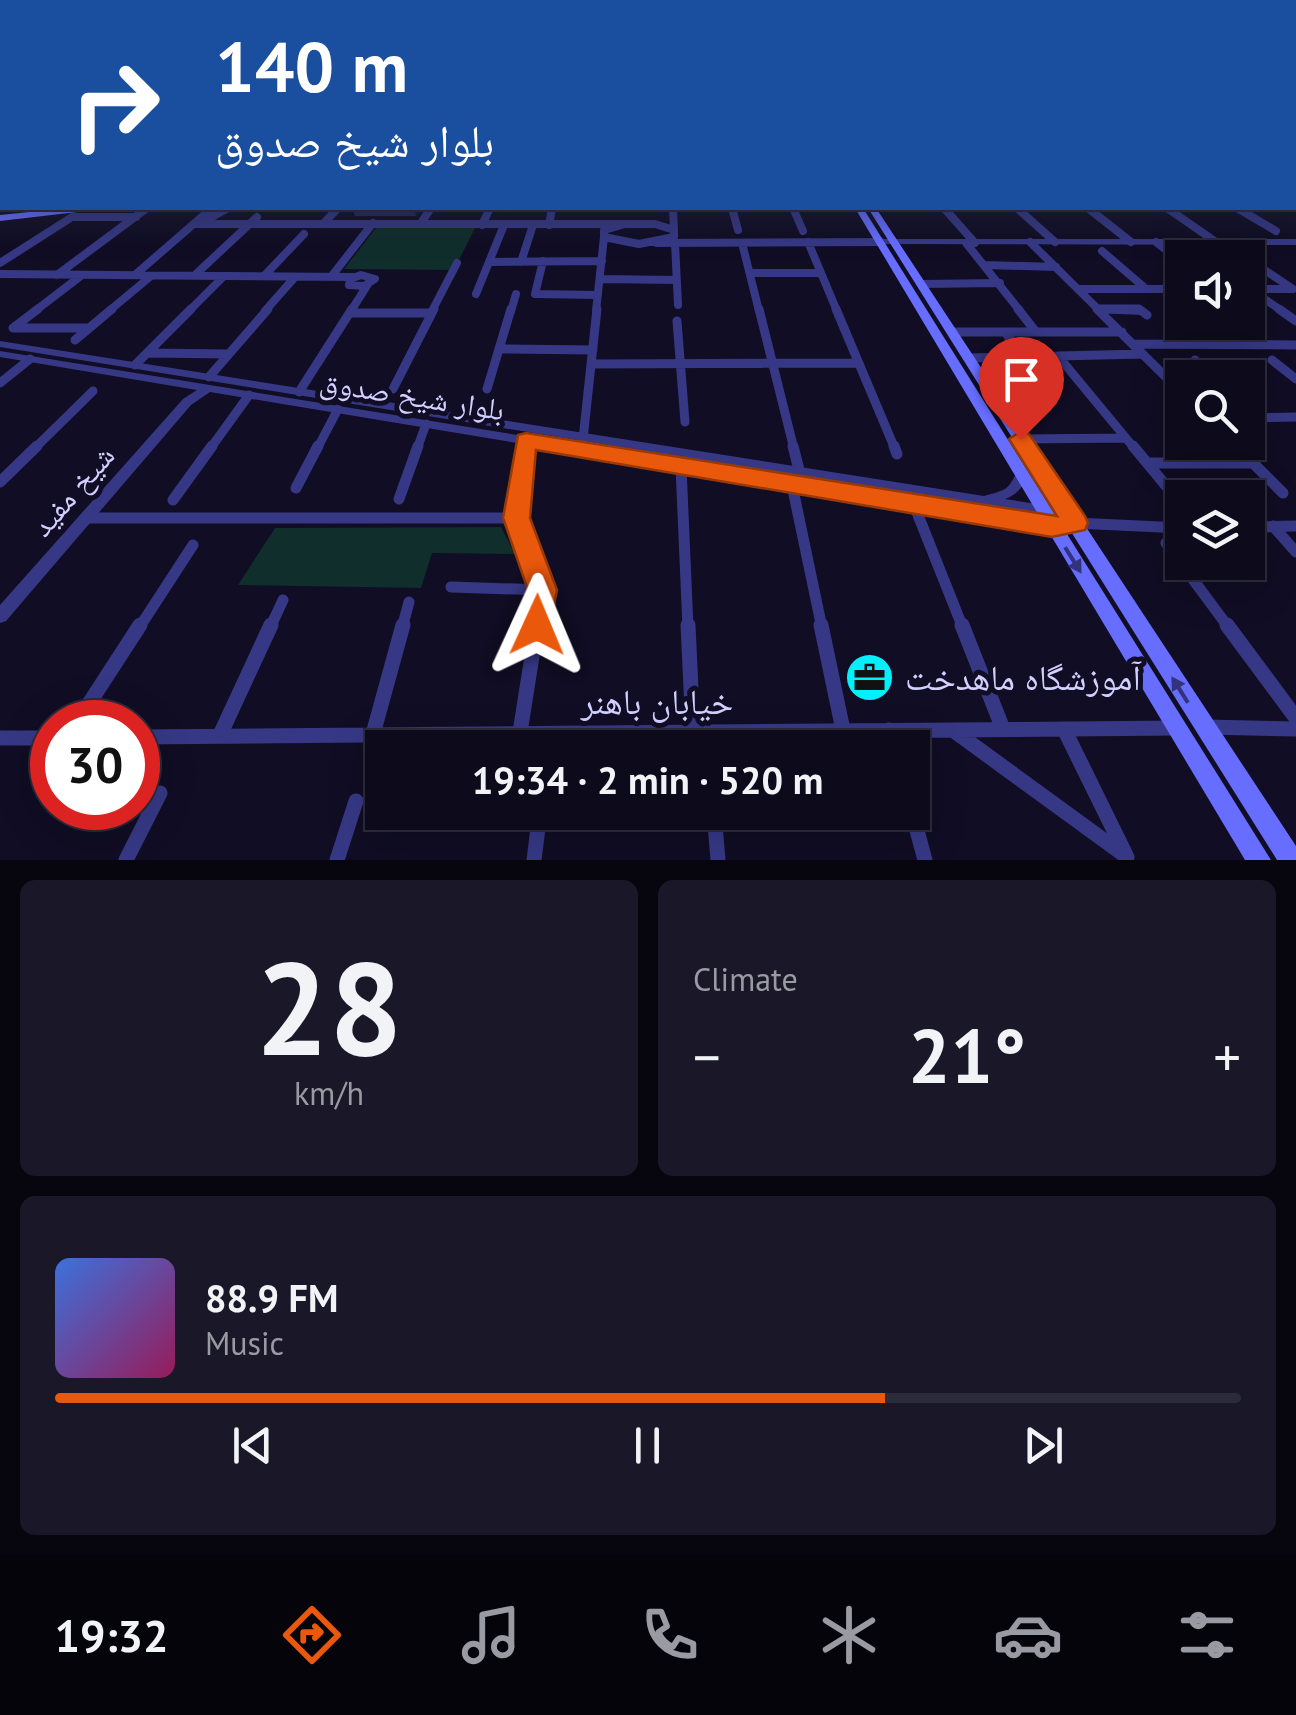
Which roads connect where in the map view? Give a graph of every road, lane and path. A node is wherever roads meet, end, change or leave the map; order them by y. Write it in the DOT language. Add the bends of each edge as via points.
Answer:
graph roads {
  1 [pos="29,210"];
  2 [pos="69,210"];
  3 [pos="145,210"];
  4 [pos="210,210"];
  5 [pos="224,210"];
  6 [pos="336,210"];
  7 [pos="430,210"];
  8 [pos="489,210"];
  9 [pos="552,210"];
  10 [pos="611,210"];
  11 [pos="674,210"];
  12 [pos="733,210"];
  13 [pos="794,210"];
  14 [pos="861,210"];
  15 [pos="873,210"];
  16 [pos="946,210"];
  17 [pos="1019,210"];
  18 [pos="1091,210"];
  19 [pos="1170,210"];
  20 [pos="1240,210"];
  21 [pos="258,216"];
  22 [pos="303,216"];
  23 [pos="136,217"];
  24 [pos="2,218"];
  25 [pos="674,220"];
  26 [pos="420,223"];
  27 [pos="198,224"];
  28 [pos="250,224"];
  29 [pos="296,224"];
  30 [pos="324,224"];
  31 [pos="373,224"];
  32 [pos="482,224"];
  33 [pos="533,224"];
  34 [pos="549,224"];
  35 [pos="655,224"];
  36 [pos="504,225"];
  37 [pos="606,230"];
  38 [pos="738,230"];
  39 [pos="803,231"];
  40 [pos="1276,231"];
  41 [pos="304,234"];
  42 [pos="674,237"];
  43 [pos="1213,240"];
  44 [pos="624,242"];
  45 [pos="808,242"];
  46 [pos="888,242"];
  47 [pos="970,242"];
  48 [pos="1030,242"];
  49 [pos="1055,242"];
  50 [pos="1131,242"];
  51 [pos="1156,242"];
  52 [pos="1165,242"];
  53 [pos="1265,242"];
  54 [pos="1296,242"];
  55 [pos="742,243"];
  56 [pos="1165,249"];
  57 [pos="603,250"];
  58 [pos="1102,251"];
  59 [pos="489,262"];
  60 [pos="521,262"];
  61 [pos="543,262"];
  62 [pos="602,262"];
  63 [pos="0,263"];
  64 [pos="458,263"];
  65 [pos="985,266"];
  66 [pos="1056,267"];
  67 [pos="1265,270"];
  68 [pos="750,273"];
  69 [pos="821,273"];
  70 [pos="0,274"];
  71 [pos="12,274"];
  72 [pos="58,275"];
  73 [pos="83,275"];
  74 [pos="135,275"];
  75 [pos="152,275"];
  76 [pos="194,276"];
  77 [pos="224,276"];
  78 [pos="264,276"];
  79 [pos="296,277"];
  80 [pos="330,277"];
  81 [pos="600,279"];
  82 [pos="676,280"];
  83 [pos="0,283"];
  84 [pos="1000,283"];
  85 [pos="922,284"];
  86 [pos="1079,288"];
  87 [pos="1146,289"];
  88 [pos="1165,289"];
  89 [pos="1265,289"];
  90 [pos="1294,289"];
  91 [pos="476,294"];
  92 [pos="516,294"];
  93 [pos="598,295"];
  94 [pos="1129,299"];
  95 [pos="1265,300"];
  96 [pos="678,305"];
  97 [pos="1099,309"];
  98 [pos="350,313"];
  99 [pos="431,313"];
  100 [pos="677,320"];
  101 [pos="1296,321"];
  102 [pos="89,328"];
  103 [pos="952,332"];
  104 [pos="1005,332"];
  105 [pos="1036,332"];
  106 [pos="1122,332"];
  107 [pos="75,340"];
  108 [pos="0,344"];
  109 [pos="1133,344"];
  110 [pos="1296,345"];
  111 [pos="500,348"];
  112 [pos="593,350"];
  113 [pos="148,353"];
  114 [pos="0,354"];
  115 [pos="228,354"];
  116 [pos="1143,354"];
  117 [pos="1058,356"];
  118 [pos="1023,357"];
  119 [pos="969,358"];
  120 [pos="30,359"];
  121 [pos="1272,360"];
  122 [pos="859,363"];
  123 [pos="591,364"];
  124 [pos="679,364"];
  125 [pos="772,364"];
  126 [pos="135,365"];
  127 [pos="1165,376"];
  128 [pos="1296,379"];
  129 [pos="208,382"];
  130 [pos="0,383"];
  131 [pos="192,385"];
  132 [pos="487,389"];
  133 [pos="393,390"];
  134 [pos="93,391"];
  135 [pos="299,392"];
  136 [pos="249,395"];
  137 [pos="187,402"];
  138 [pos="338,410"];
  139 [pos="1265,418"];
  140 [pos="1296,418"];
  141 [pos="685,422"];
  142 [pos="426,424"];
  143 [pos="1126,438"];
  144 [pos="583,439"];
  145 [pos="1021,439"];
  146 [pos="526,441"];
  147 [pos="897,454"];
  148 [pos="1249,460"];
  149 [pos="1147,462"];
  150 [pos="1252,463"];
  151 [pos="681,467"];
  152 [pos="1022,476"];
  153 [pos="796,480"];
  154 [pos="0,482"];
  155 [pos="1165,484"];
  156 [pos="296,488"];
  157 [pos="1283,493"];
  158 [pos="173,500"];
  159 [pos="398,500"];
  160 [pos="979,501"];
  161 [pos="914,506"];
  162 [pos="1043,510"];
  163 [pos="86,518"];
  164 [pos="516,518"];
  165 [pos="1075,523"];
  166 [pos="1265,526"];
  167 [pos="1272,526"];
  168 [pos="1296,526"];
  169 [pos="1052,527"];
  170 [pos="1165,527"];
  171 [pos="194,545"];
  172 [pos="1296,552"];
  173 [pos="1193,580"];
  174 [pos="451,587"];
  175 [pos="543,590"];
  176 [pos="283,600"];
  177 [pos="409,602"];
  178 [pos="0,616"];
  179 [pos="92,700"];
  180 [pos="1296,718"];
  181 [pos="1064,728"];
  182 [pos="1178,728"];
  183 [pos="1204,728"];
  184 [pos="1003,729"];
  185 [pos="1296,729"];
  186 [pos="374,730"];
  187 [pos="520,730"];
  188 [pos="702,730"];
  189 [pos="843,730"];
  190 [pos="930,730"];
  191 [pos="952,730"];
  192 [pos="365,734"];
  193 [pos="220,735"];
  194 [pos="160,736"];
  195 [pos="0,738"];
  196 [pos="30,738"];
  197 [pos="1202,768"];
  198 [pos="1233,772"];
  199 [pos="356,801"];
  200 [pos="141,830"];
  201 [pos="538,830"];
  202 [pos="716,830"];
  203 [pos="917,830"];
  204 [pos="1128,858"];
  205 [pos="126,860"];
  206 [pos="336,860"];
  207 [pos="534,860"];
  208 [pos="718,860"];
  209 [pos="925,860"];
  210 [pos="1260,860"];
  211 [pos="1291,860"];
  1 -- 24 [label="main road"];
  2 -- 24 [label="main road"];
  3 -- 23 [label="street"];
  4 -- 27 [label="street"];
  5 -- 27 [label="street"];
  6 -- 30 [label="street"];
  7 -- 26 [label="street"];
  8 -- 32 [label="street"];
  9 -- 34 [label="street"];
  10 -- 37 [label="street"];
  11 -- 25 [label="street"];
  12 -- 38 [label="street"];
  13 -- 39 [label="street"];
  14 -- 46 [label="main road"];
  15 -- 46 [label="main road"];
  16 -- 47 [label="street"];
  17 -- 49 [label="street"];
  18 -- 50 [label="street"];
  19 -- 43 [label="street"];
  20 -- 40 [label="street"];
  21 -- 28 [label="street"];
  22 -- 29 [label="street"];
  23 -- 63 [label="street" via="72,217"];
  23 -- 72 [label="street"];
  25 -- 35 [label="street"];
  25 -- 42 [label="street"];
  26 -- 31 [label="street"];
  26 -- 32 [label="street"];
  27 -- 28 [label="street"];
  27 -- 74 [label="street"];
  28 -- 29 [label="street"];
  28 -- 76 [label="street"];
  29 -- 30 [label="street"];
  30 -- 31 [label="street"];
  31 -- 80 [label="street"];
  32 -- 36 [label="street"];
  33 -- 34 [label="street"];
  33 -- 36 [label="street"];
  33 -- 60 [label="street"];
  34 -- 37 [label="street"];
  35 -- 37 [label="street"];
  35 -- 42 [label="street"];
  36 -- 59 [label="street"];
  37 -- 44 [label="street"];
  37 -- 57 [label="street"];
  41 -- 78 [label="street"];
  42 -- 44 [label="street"];
  42 -- 55 [label="street"];
  42 -- 82 [label="street"];
  44 -- 57 [label="street"];
  45 -- 46 [label="street"];
  45 -- 55 [label="street"];
  45 -- 69 [label="street"];
  46 -- 47 [label="street"];
  46 -- 85 [label="main road"];
  46 -- 152 [label="main road"];
  47 -- 48 [label="street"];
  47 -- 65 [label="street"];
  48 -- 49 [label="street"];
  48 -- 66 [label="street"];
  49 -- 50 [label="street"];
  50 -- 51 [label="street"];
  51 -- 52 [label="street"];
  51 -- 56 [label="street"];
  53 -- 54 [label="street"];
  55 -- 68 [label="street"];
  57 -- 62 [label="street"];
  58 -- 87 [label="street"];
  59 -- 60 [label="street"];
  59 -- 91 [label="street"];
  60 -- 61 [label="street"];
  61 -- 62 [label="street"];
  61 -- 93 [label="street" via="536,294"];
  62 -- 81 [label="street"];
  64 -- 99 [label="street"];
  65 -- 66 [label="street"];
  65 -- 84 [label="street"];
  66 -- 86 [label="street"];
  67 -- 90 [label="street"];
  68 -- 69 [label="street"];
  68 -- 125 [label="street"];
  69 -- 122 [label="street"];
  70 -- 71 [label="street"];
  71 -- 72 [label="street"];
  71 -- 83 [label="street"];
  72 -- 73 [label="street"];
  73 -- 74 [label="street"];
  73 -- 102 [label="street" via="14,328"];
  74 -- 75 [label="street"];
  75 -- 76 [label="street"];
  75 -- 102 [label="street"];
  76 -- 77 [label="street"];
  77 -- 78 [label="street"];
  77 -- 113 [label="street"];
  78 -- 79 [label="street"];
  79 -- 80 [label="street"];
  79 -- 115 [label="street"];
  80 -- 98 [label="street" via="368,284"];
  81 -- 82 [label="street"];
  81 -- 93 [label="street"];
  82 -- 96 [label="street"];
  84 -- 85 [label="street"];
  84 -- 105 [label="street"];
  85 -- 103 [label="main road"];
  86 -- 87 [label="street"];
  86 -- 97 [label="street"];
  87 -- 88 [label="street"];
  89 -- 90 [label="street"];
  92 -- 111 [label="street"];
  93 -- 112 [label="street"];
  94 -- 97 [label="street" via="1143,312"];
  95 -- 101 [label="street"];
  97 -- 106 [label="street"];
  98 -- 99 [label="street"];
  98 -- 135 [label="street"];
  99 -- 133 [label="street"];
  100 -- 124 [label="street"];
  102 -- 107 [label="street"];
  103 -- 104 [label="street"];
  103 -- 119 [label="main road"];
  104 -- 105 [label="street"];
  104 -- 118 [label="street"];
  105 -- 106 [label="street"];
  106 -- 109 [label="street"];
  108 -- 126 [label="street, بلوار شیخ صدوق"];
  109 -- 110 [label="street"];
  109 -- 116 [label="street"];
  111 -- 112 [label="street"];
  111 -- 132 [label="street"];
  112 -- 123 [label="street"];
  113 -- 115 [label="street"];
  113 -- 126 [label="street"];
  114 -- 120 [label="street, بلوار شیخ صدوق"];
  115 -- 129 [label="street"];
  116 -- 117 [label="street"];
  116 -- 127 [label="street"];
  117 -- 118 [label="street"];
  117 -- 143 [label="street"];
  118 -- 119 [label="street"];
  119 -- 145 [label="main road"];
  120 -- 130 [label="street"];
  120 -- 131 [label="street, بلوار شیخ صدوق"];
  121 -- 128 [label="street"];
  122 -- 125 [label="street"];
  122 -- 147 [label="street"];
  123 -- 124 [label="street"];
  123 -- 144 [label="street"];
  124 -- 125 [label="street"];
  124 -- 141 [label="street"];
  125 -- 153 [label="street"];
  126 -- 129 [label="street, بلوار شیخ صدوق"];
  129 -- 131 [label="street, بلوار شیخ صدوق"];
  129 -- 135 [label="street, بلوار شیخ صدوق"];
  129 -- 136 [label="street, بلوار شیخ صدوق"];
  129 -- 137 [label="street, شیخ مفید"];
  131 -- 137 [label="street, شیخ مفید"];
  134 -- 154 [label="street"];
  135 -- 144 [label="street, بلوار شیخ صدوق"];
  136 -- 138 [label="street, بلوار شیخ صدوق"];
  136 -- 158 [label="street"];
  137 -- 163 [label="street, شیخ مفید"];
  138 -- 142 [label="street, بلوار شیخ صدوق"];
  138 -- 156 [label="street"];
  139 -- 140 [label="street"];
  142 -- 146 [label="street, بلوار شیخ صدوق"];
  142 -- 159 [label="street"];
  143 -- 145 [label="street"];
  143 -- 149 [label="street"];
  144 -- 153 [label="street, بلوار شیخ صدوق"];
  145 -- 165 [label="main road"];
  146 -- 151 [label="street, بلوار شیخ صدوق"];
  146 -- 164 [label="street"];
  148 -- 150 [label="street"];
  149 -- 150 [label="street"];
  149 -- 155 [label="street"];
  150 -- 157 [label="street"];
  151 -- 153 [label="street, بلوار شیخ صدوق"];
  151 -- 188 [label="street"];
  152 -- 160 [label="street" via="1010,492"];
  152 -- 162 [label="main road"];
  153 -- 160 [label="street, بلوار شیخ صدوق"];
  153 -- 161 [label="street, بلوار شیخ صدوق"];
  153 -- 189 [label="street"];
  160 -- 162 [label="street, بلوار شیخ صدوق"];
  161 -- 169 [label="street, بلوار شیخ صدوق"];
  161 -- 184 [label="street"];
  162 -- 165 [label="main road"];
  162 -- 169 [label="main road"];
  163 -- 164 [label="street"];
  163 -- 178 [label="street, شیخ مفید"];
  164 -- 175 [label="street"];
  165 -- 169 [label="main road"];
  165 -- 170 [label="street"];
  183 -- 165 [label="main road, one-way"];
  166 -- 167 [label="street"];
  167 -- 168 [label="street"];
  167 -- 172 [label="street"];
  169 -- 182 [label="main road, one-way"];
  171 -- 179 [label="street"];
  173 -- 180 [label="street"];
  174 -- 175 [label="street"];
  175 -- 187 [label="street"];
  176 -- 193 [label="street"];
  177 -- 186 [label="street"];
  181 -- 182 [label="street, خیابان باهنر"];
  181 -- 184 [label="street, خیابان باهنر"];
  181 -- 204 [label="street"];
  182 -- 183 [label="main road"];
  182 -- 197 [label="main road"];
  183 -- 185 [label="street"];
  183 -- 198 [label="main road"];
  184 -- 191 [label="street, خیابان باهنر"];
  190 -- 191 [label="street, خیابان باهنر"];
  191 -- 204 [label="street"];
  192 -- 193 [label="street, خیابان باهنر"];
  193 -- 194 [label="street, خیابان باهنر"];
  195 -- 196 [label="street"];
  197 -- 198 [label="main road" via="1215,762"];
  197 -- 210 [label="main road"];
  198 -- 211 [label="main road"];
  199 -- 206 [label="street"];
  200 -- 205 [label="street"];
  201 -- 207 [label="street"];
  202 -- 208 [label="street"];
  203 -- 209 [label="street"];
}
